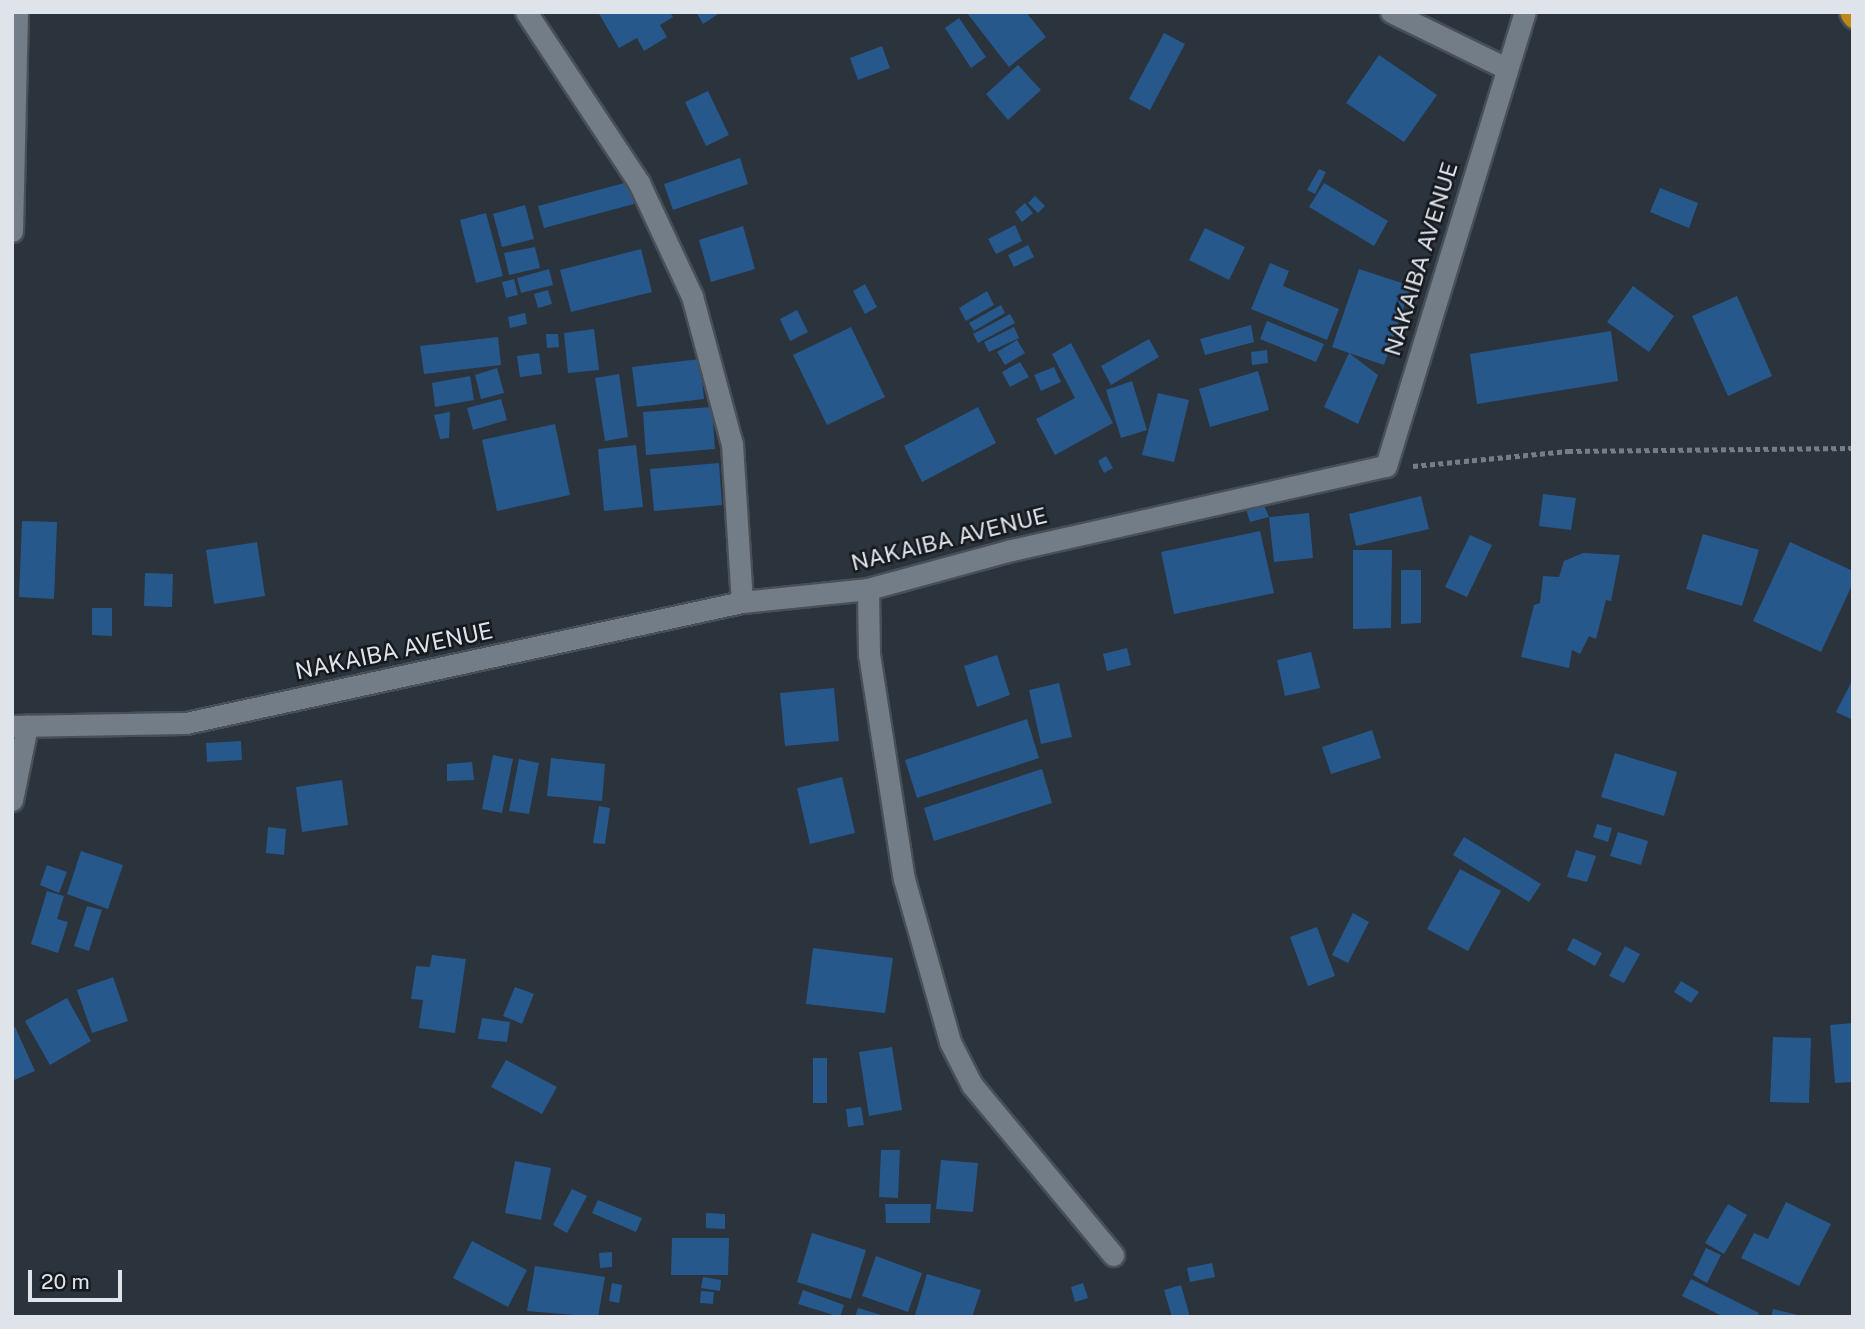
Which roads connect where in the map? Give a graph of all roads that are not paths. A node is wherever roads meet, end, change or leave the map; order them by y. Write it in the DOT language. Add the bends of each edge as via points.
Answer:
graph roads {
  1 [pos="17,12"];
  2 [pos="526,12"];
  3 [pos="1391,12"];
  4 [pos="1525,12"];
  5 [pos="1850,12"];
  6 [pos="1853,17"];
  7 [pos="1506,68"];
  8 [pos="14,151"];
  9 [pos="12,231"];
  10 [pos="869,589"];
  11 [pos="742,602"];
  12 [pos="19,726"];
  13 [pos="12,800"];
  14 [pos="1114,1255"];
  1 -- 8 [label="street"];
  2 -- 11 [label="street" via="639,183 692,296 732,444"];
  3 -- 7 [label="street"];
  4 -- 7 [label="street, NAKAIBA AVENUE"];
  5 -- 6 [label="highway"];
  7 -- 10 [label="street, NAKAIBA AVENUE" via="1386,466 1012,550"];
  8 -- 9 [label="street"];
  10 -- 11 [label="street, NAKAIBA AVENUE"];
  10 -- 14 [label="street" via="869,654 904,879 950,1042 972,1085"];
  11 -- 12 [label="street, NAKAIBA AVENUE" via="186,723"];
  12 -- 13 [label="street"];
}
